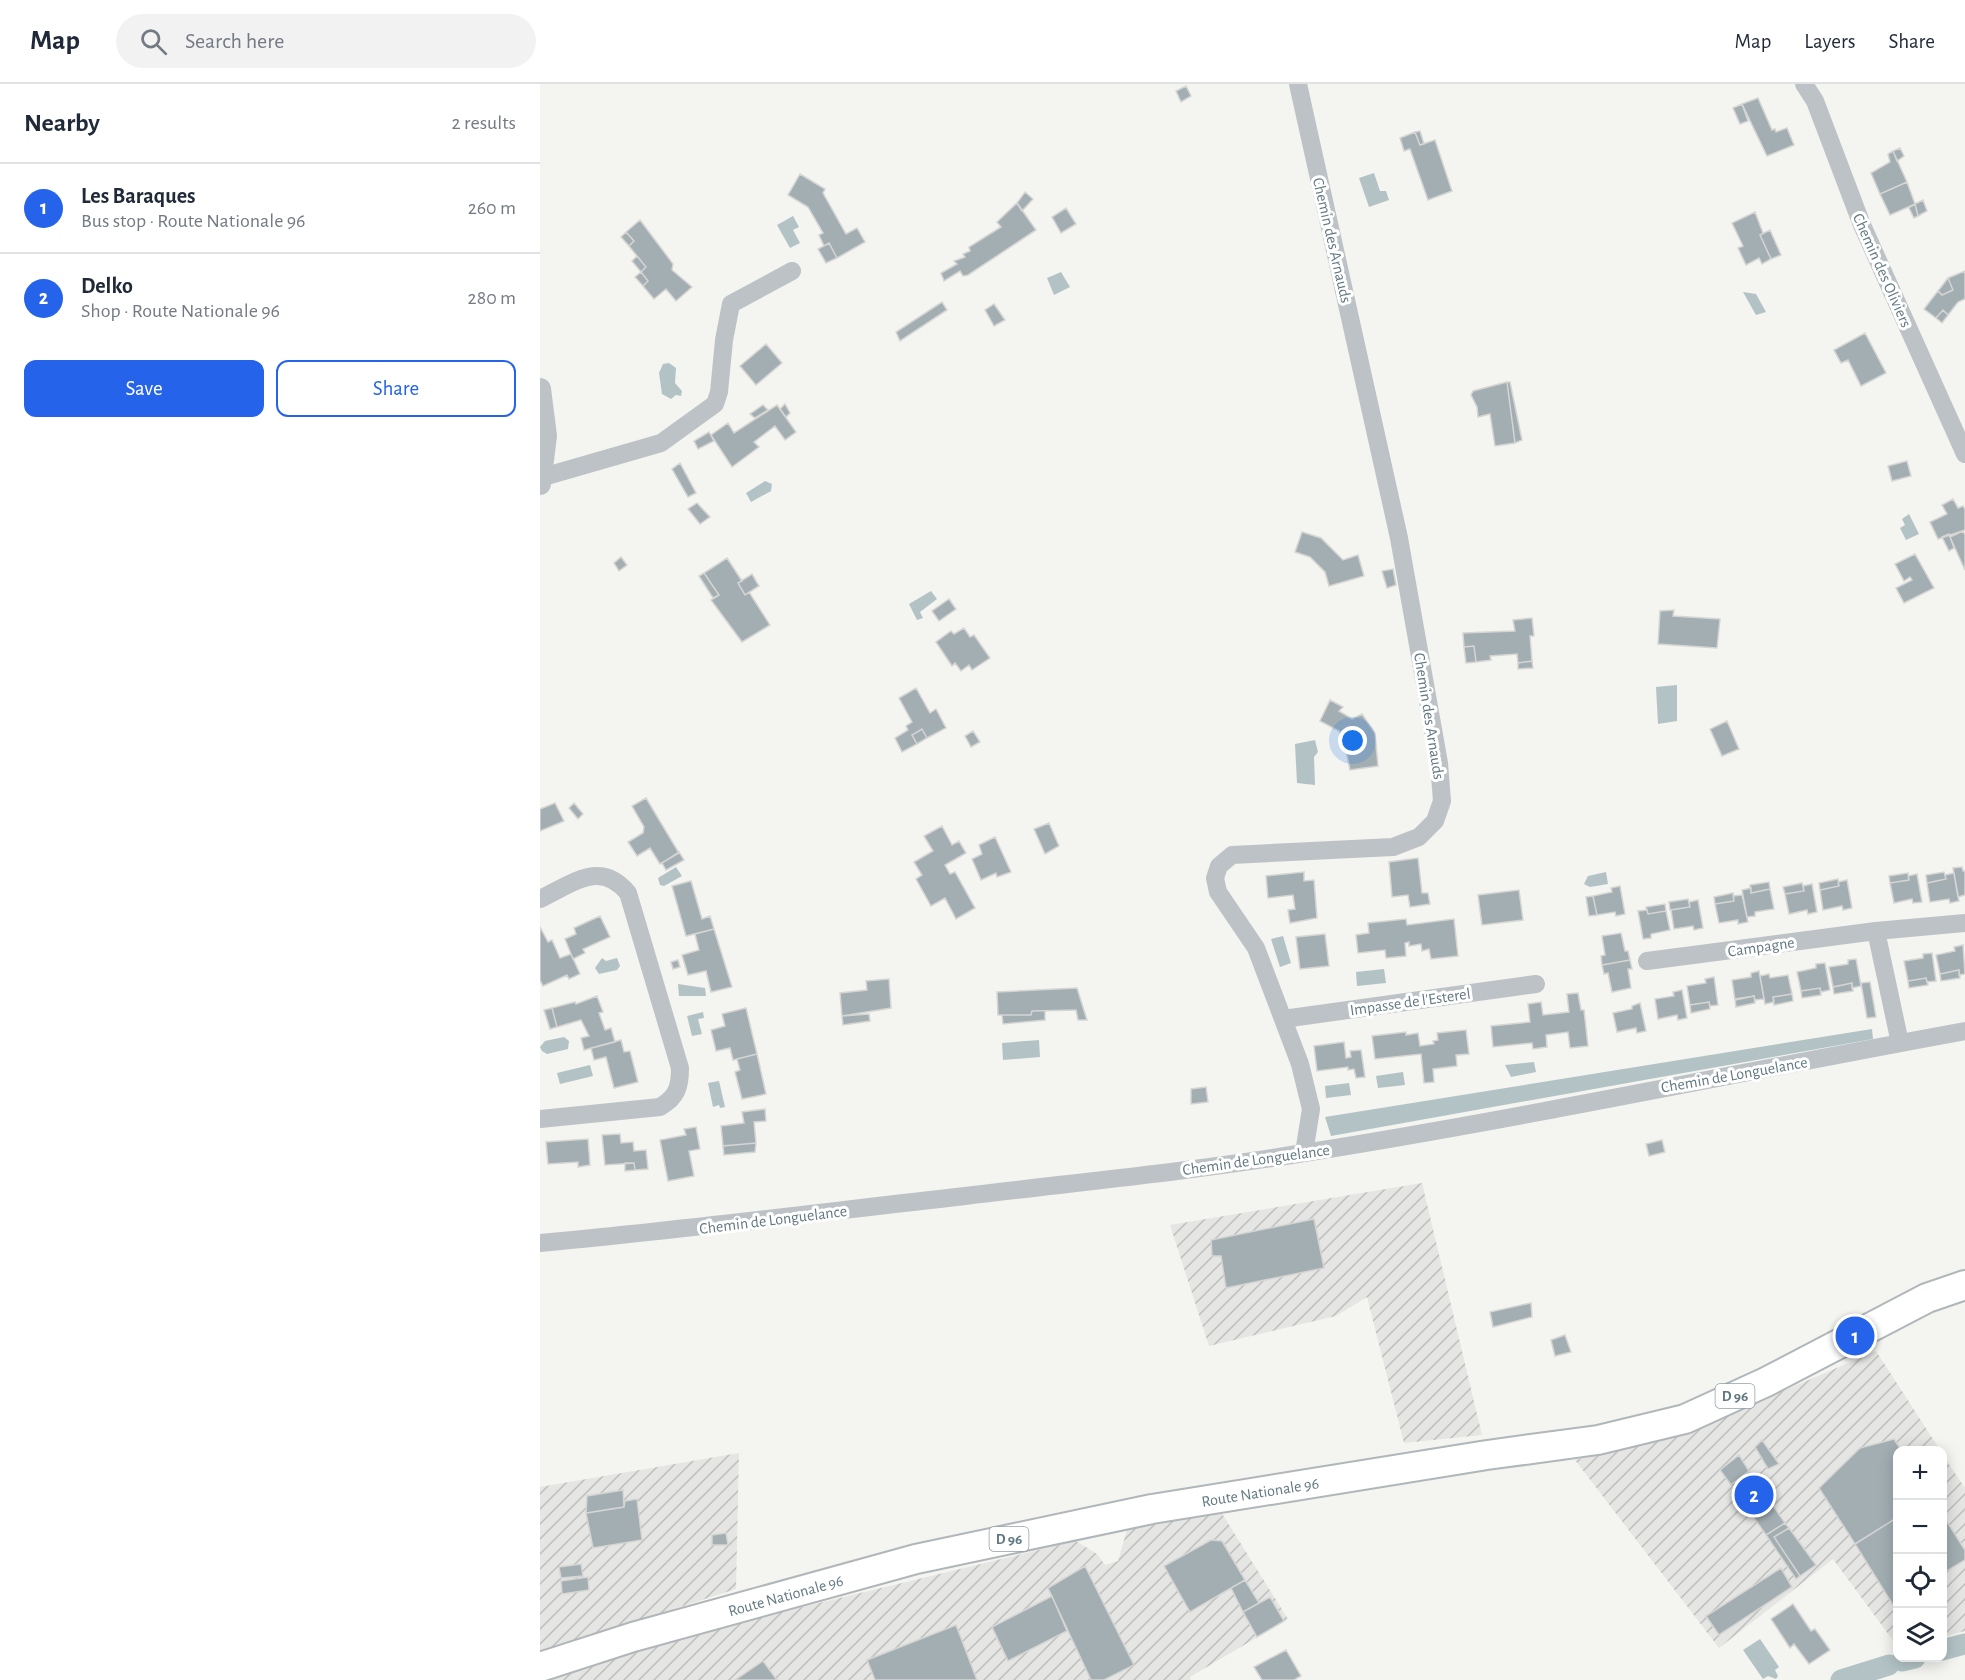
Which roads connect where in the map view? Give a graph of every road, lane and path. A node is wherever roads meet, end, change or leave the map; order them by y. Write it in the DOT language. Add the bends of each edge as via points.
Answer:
graph roads {
  1 [pos="1298,84"];
  2 [pos="1804,84"];
  3 [pos="792,271"];
  4 [pos="540,390"];
  5 [pos="1965,454"];
  6 [pos="541,480"];
  7 [pos="540,899"];
  8 [pos="1965,923"];
  9 [pos="1876,931"];
  10 [pos="1647,962"];
  11 [pos="1536,984"];
  12 [pos="1283,1019"];
  13 [pos="1965,1032"];
  14 [pos="1900,1043"];
  15 [pos="540,1119"];
  16 [pos="1304,1153"];
  17 [pos="540,1243"];
  18 [pos="1965,1285"];
  19 [pos="540,1667"];
  1 -- 12 [label="street, Chemin des Arnauds" via="1400,538 1439,763 1442,801 1435,821 1419,837 1393,846 1232,855 1219,866 1215,878 1218,892 1256,948"];
  2 -- 5 [label="street, Chemin des Oliviers" via="1815,101 1862,225"];
  3 -- 6 [label="street" via="731,304 715,404 661,443"];
  4 -- 6 [label="street" via="546,435"];
  7 -- 15 [label="street" via="585,877 602,875 618,880 628,893 680,1068 680,1085 673,1099 660,1107"];
  8 -- 9 [label="street, Campagne"];
  9 -- 10 [label="street, Campagne"];
  9 -- 14 [label="street"];
  11 -- 12 [label="street, Impasse de l'Esterel"];
  12 -- 16 [label="street, Chemin des Arnauds" via="1311,1109"];
  13 -- 14 [label="street, Chemin de Longuelance"];
  14 -- 16 [label="street, Chemin de Longuelance" via="1477,1125"];
  16 -- 17 [label="street, Chemin de Longuelance" via="1099,1181"];
  18 -- 19 [label="main road, Route Nationale 96 / D 96" via="1927,1298 1766,1382 1685,1419 1598,1440 1152,1509 940,1554 633,1637"];
}
